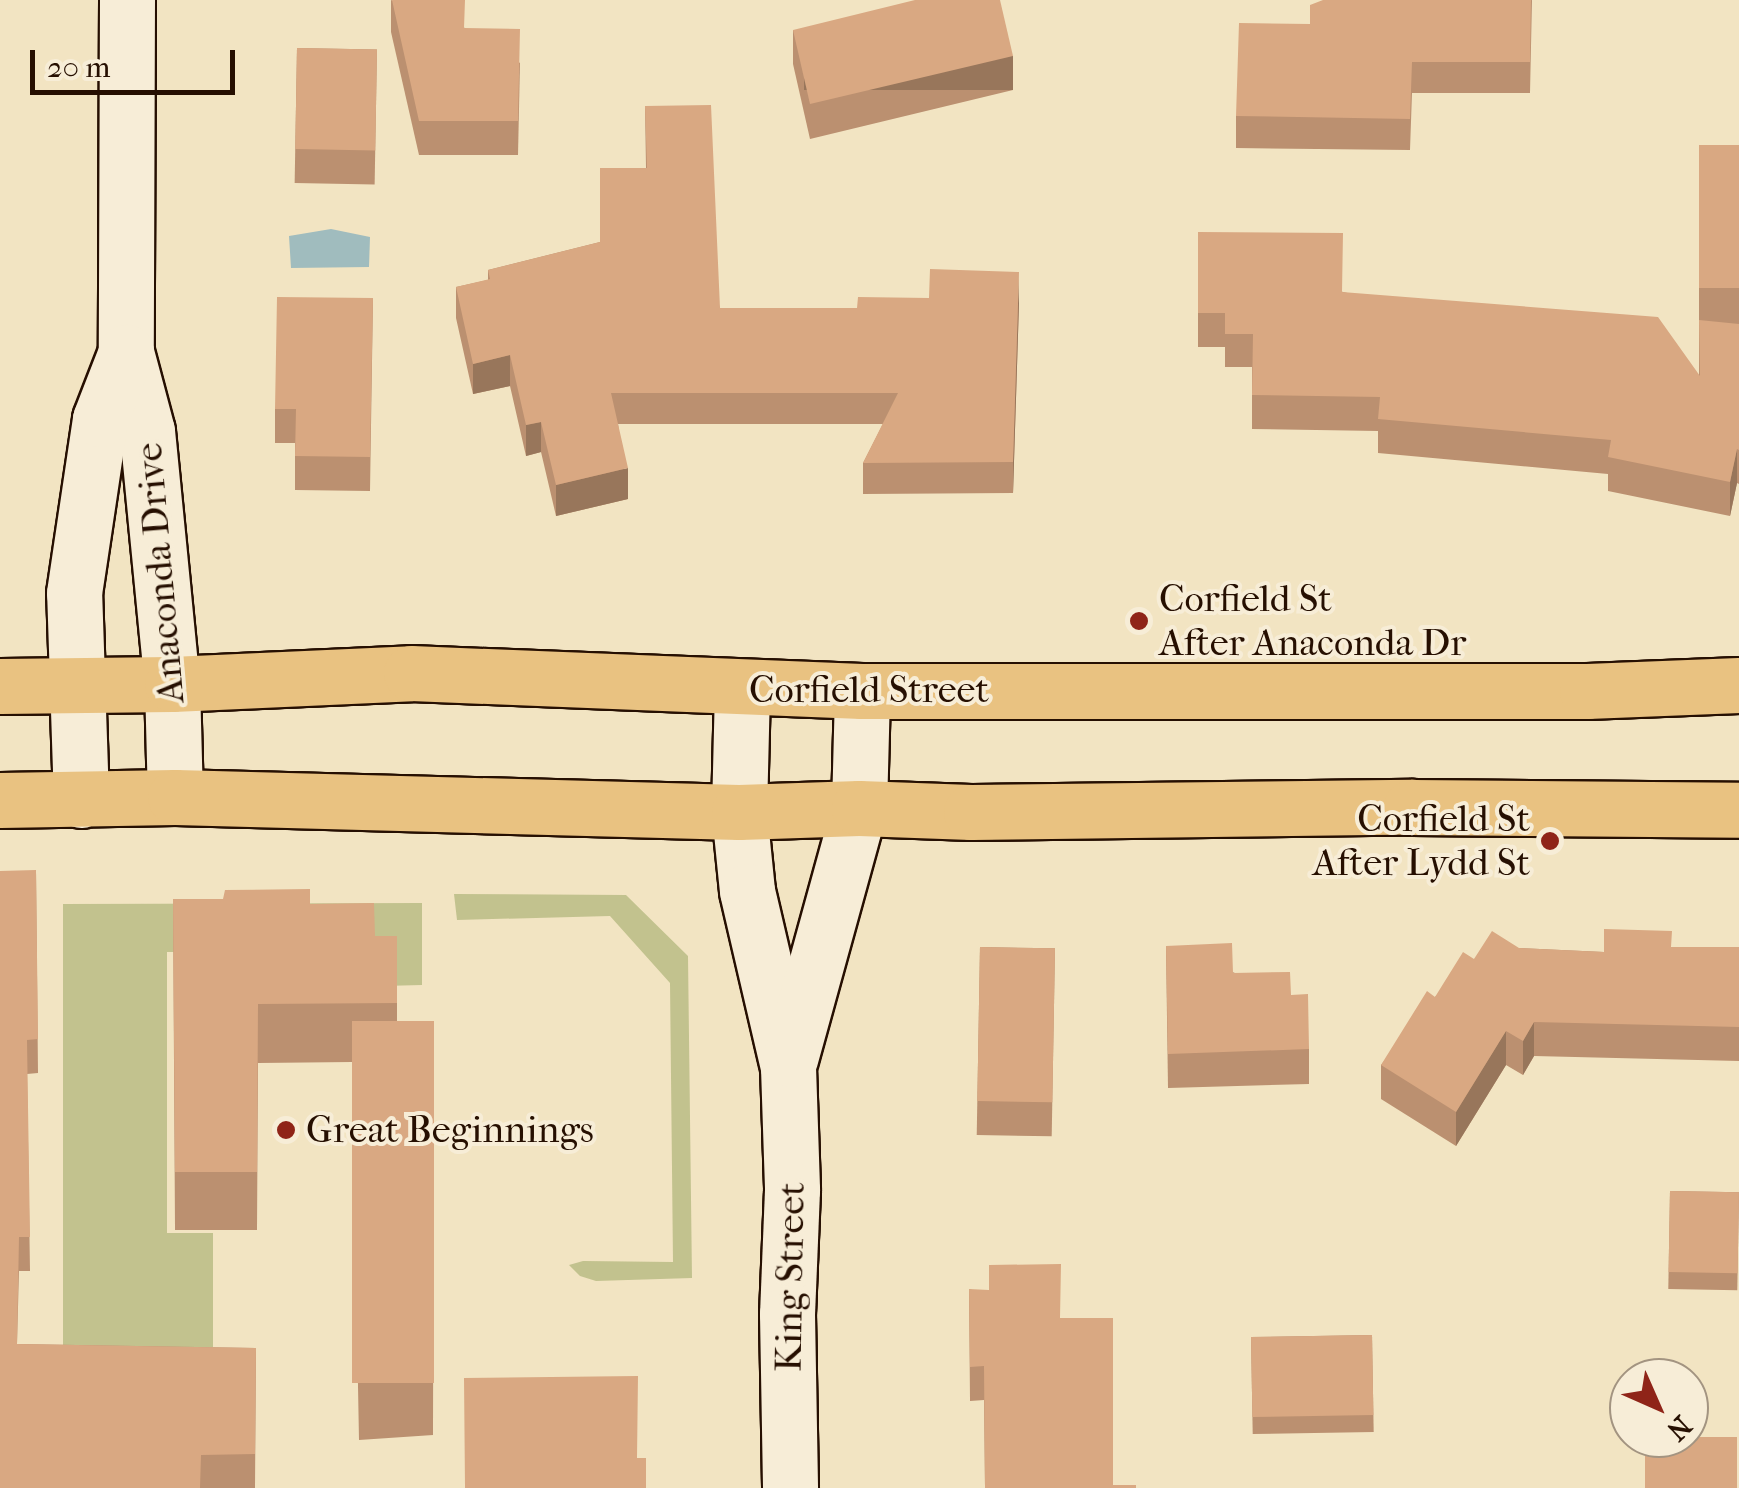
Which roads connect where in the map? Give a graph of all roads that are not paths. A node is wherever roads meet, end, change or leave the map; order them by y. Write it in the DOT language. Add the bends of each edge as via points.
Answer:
graph roads {
  1 [pos="127,0"];
  2 [pos="126,352"];
  3 [pos="172,684"];
  4 [pos="0,686"];
  5 [pos="78,686"];
  6 [pos="1739,686"];
  7 [pos="742,689"];
  8 [pos="862,691"];
  9 [pos="176,797"];
  10 [pos="0,800"];
  11 [pos="81,800"];
  12 [pos="859,808"];
  13 [pos="1739,810"];
  14 [pos="739,812"];
  15 [pos="788,1067"];
  16 [pos="790,1488"];
  1 -- 2 [label="main road, Anaconda Drive"];
  2 -- 3 [label="main road, Anaconda Drive" via="148,430"];
  2 -- 5 [label="main road, Anaconda Drive" via="100,418 74,593"];
  3 -- 5 [label="main road, Corfield Street"];
  3 -- 7 [label="main road, Corfield Street" via="410,673"];
  3 -- 9 [label="main road, Anaconda Drive"];
  4 -- 5 [label="main road, Corfield Street"];
  5 -- 11 [label="main road, Anaconda Drive"];
  6 -- 8 [label="main road, Corfield Street"];
  7 -- 8 [label="main road, Corfield Street"];
  7 -- 14 [label="main road, King Street"];
  8 -- 12 [label="main road, King Street"];
  9 -- 11 [label="main road"];
  9 -- 14 [label="main road"];
  10 -- 11 [label="main road"];
  12 -- 13 [label="main road"];
  12 -- 14 [label="main road"];
  12 -- 15 [label="main road, King Street"];
  14 -- 15 [label="main road, King Street" via="746,891"];
  15 -- 16 [label="main road, King Street"];
}
